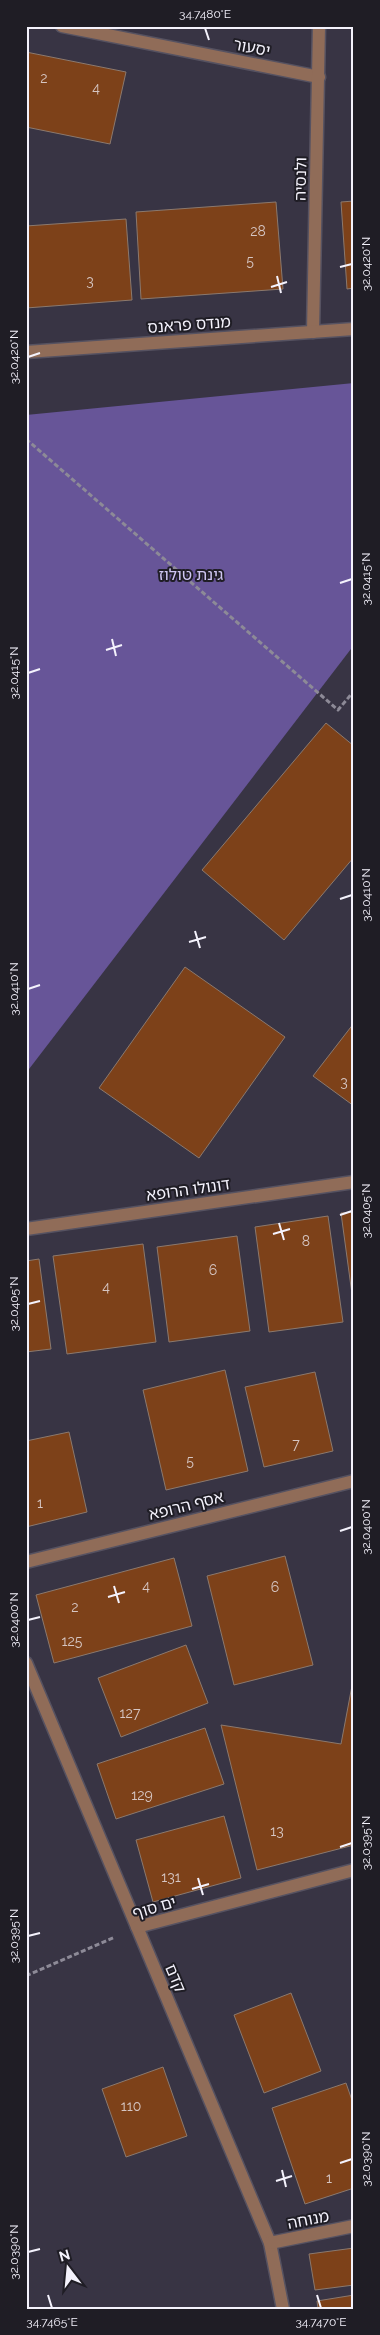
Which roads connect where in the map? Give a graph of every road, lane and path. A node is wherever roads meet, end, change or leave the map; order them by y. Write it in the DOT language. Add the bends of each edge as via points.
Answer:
graph roads {
  1 [pos="62,26"];
  2 [pos="319,26"];
  3 [pos="319,77"];
  4 [pos="354,329"];
  5 [pos="313,332"];
  6 [pos="26,352"];
  7 [pos="26,438"];
  8 [pos="354,691"];
  9 [pos="354,1182"];
  10 [pos="26,1229"];
  11 [pos="354,1481"];
  12 [pos="26,1562"];
  13 [pos="26,1663"];
  14 [pos="354,1870"];
  15 [pos="137,1927"];
  16 [pos="26,1976"];
  17 [pos="354,2226"];
  18 [pos="270,2244"];
  19 [pos="283,2309"];
  1 -- 3 [label="street, יסעור"];
  2 -- 3 [label="street, ולנסיה"];
  3 -- 5 [label="street, ולנסיה"];
  4 -- 5 [label="street, מנדס פראנס"];
  5 -- 6 [label="street, מנדס פראנס"];
  7 -- 8 [label="path" via="338,710"];
  9 -- 10 [label="street, דונולו הרופא"];
  11 -- 12 [label="street, אסף הרופא"];
  13 -- 15 [label="street, קדם"];
  14 -- 15 [label="street, ים סוף"];
  15 -- 16 [label="path, ים סוף"];
  15 -- 18 [label="street, קדם"];
  17 -- 18 [label="street, מנוחה"];
  18 -- 19 [label="street, קדם"];
}
